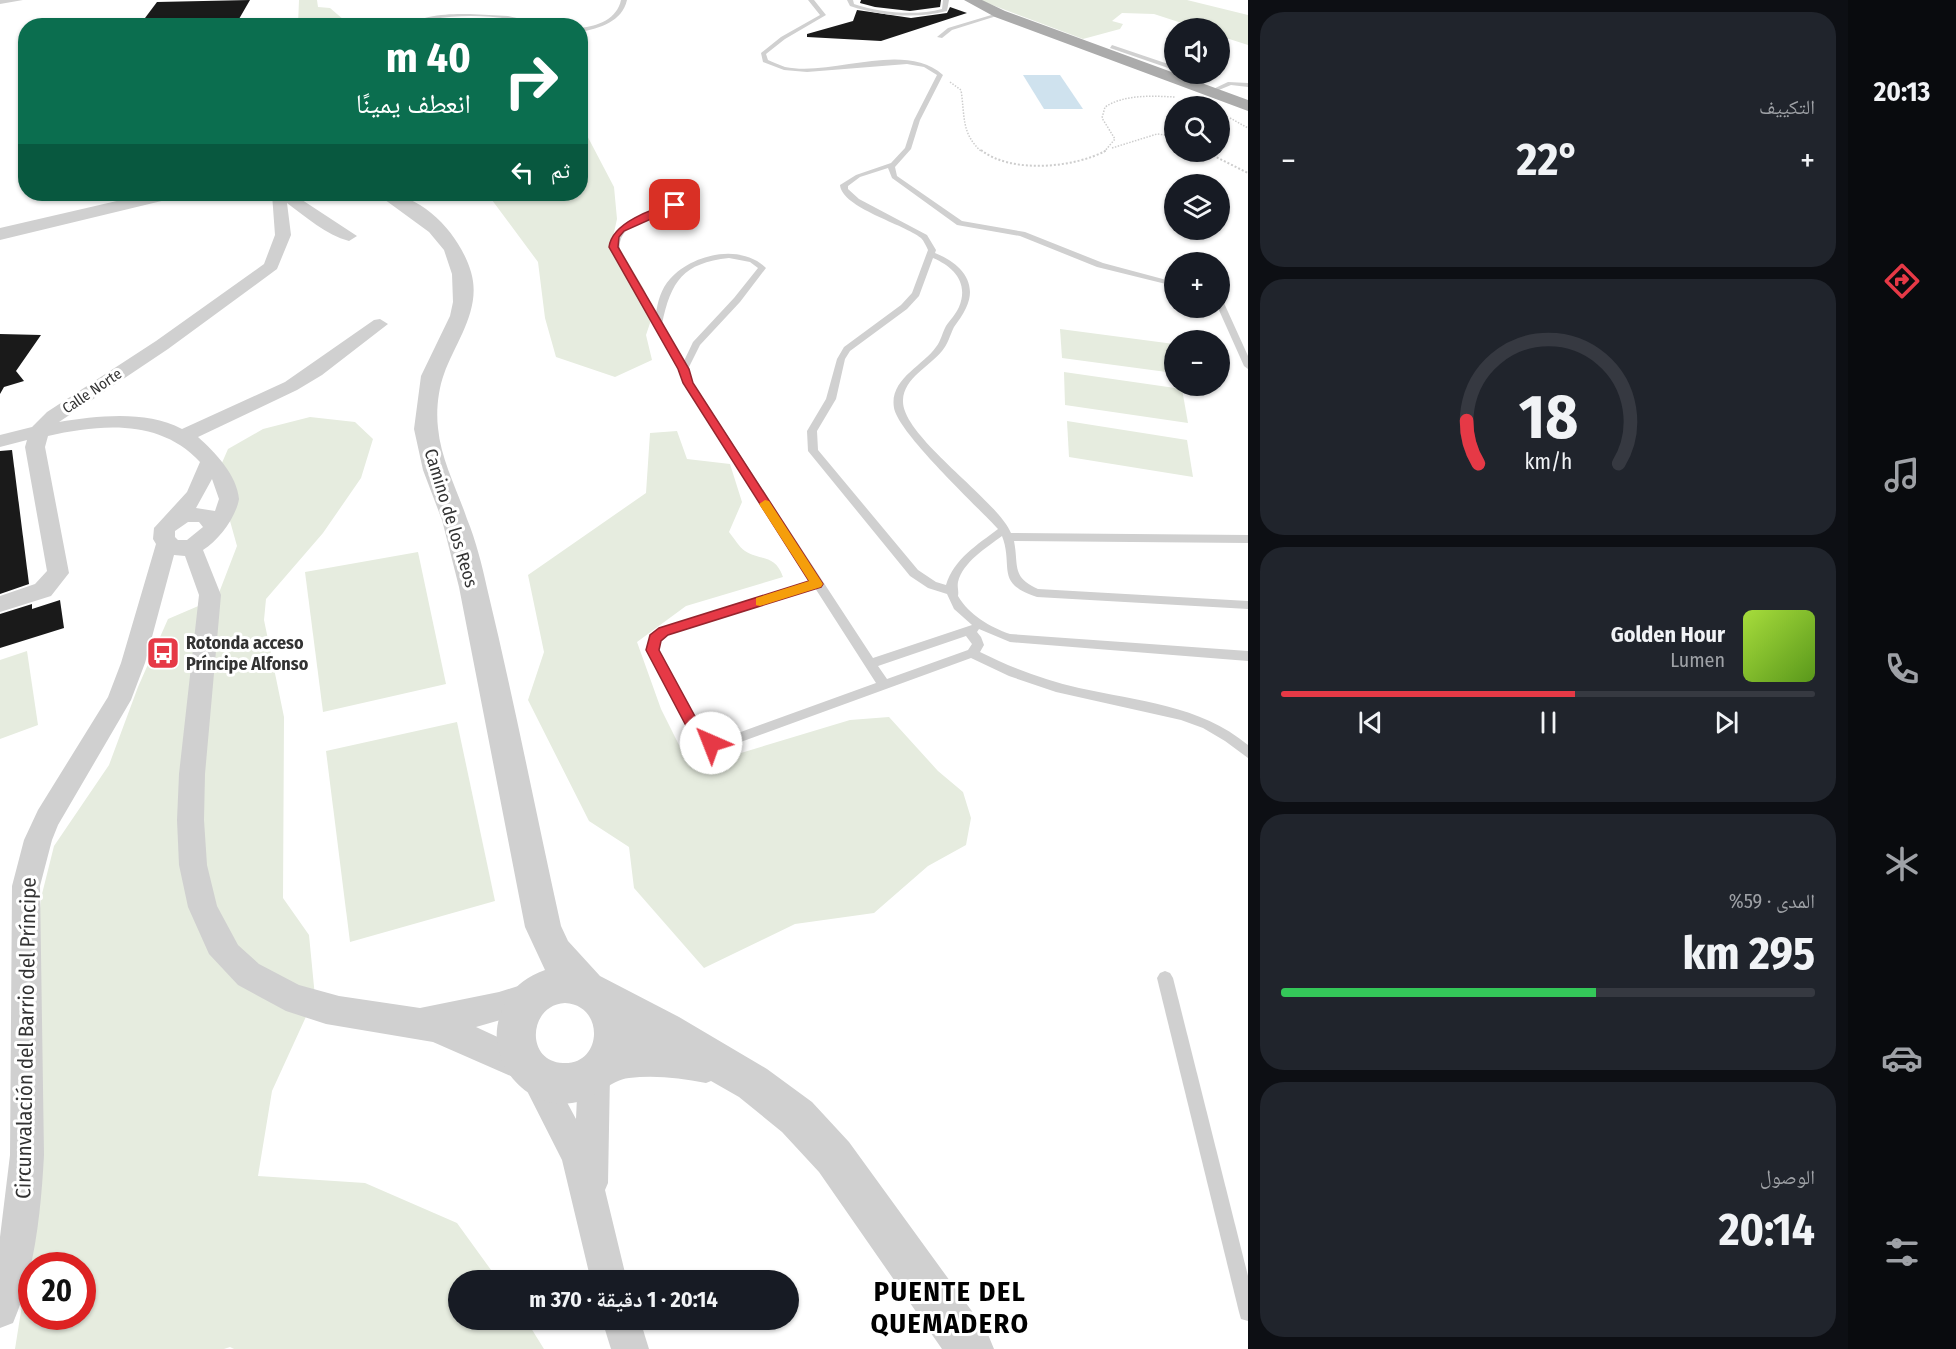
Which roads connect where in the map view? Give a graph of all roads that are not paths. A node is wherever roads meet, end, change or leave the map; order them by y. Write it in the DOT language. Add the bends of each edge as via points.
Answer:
graph roads {
  1 [pos="20,0"];
  2 [pos="624,0"];
  3 [pos="811,0"];
  4 [pos="850,0"];
  5 [pos="946,0"];
  6 [pos="971,0"];
  7 [pos="0,2"];
  8 [pos="1000,14"];
  9 [pos="426,18"];
  10 [pos="518,18"];
  11 [pos="588,29"];
  12 [pos="940,37"];
  13 [pos="1112,47"];
  14 [pos="1164,67"];
  15 [pos="1164,68"];
  16 [pos="1199,84"];
  17 [pos="1248,85"];
  18 [pos="1212,91"];
  19 [pos="1248,106"];
  20 [pos="894,164"];
  21 [pos="139,201"];
  22 [pos="282,201"];
  23 [pos="287,201"];
  24 [pos="399,201"];
  25 [pos="675,205"];
  26 [pos="0,234"];
  27 [pos="349,236"];
  28 [pos="931,254"];
  29 [pos="1164,281"];
  30 [pos="1227,318"];
  31 [pos="380,324"];
  32 [pos="658,324"];
  33 [pos="1248,366"];
  34 [pos="684,369"];
  35 [pos="40,430"];
  36 [pos="184,436"];
  37 [pos="0,441"];
  38 [pos="210,461"];
  39 [pos="1007,533"];
  40 [pos="192,534"];
  41 [pos="1248,539"];
  42 [pos="817,584"];
  43 [pos="954,592"];
  44 [pos="0,604"];
  45 [pos="1248,605"];
  46 [pos="980,627"];
  47 [pos="968,631"];
  48 [pos="972,653"];
  49 [pos="1248,656"];
  50 [pos="870,664"];
  51 [pos="884,685"];
  52 [pos="1248,753"];
  53 [pos="540,913"];
  54 [pos="1165,978"];
  55 [pos="592,991"];
  56 [pos="537,994"];
  57 [pos="421,1023"];
  58 [pos="600,1068"];
  59 [pos="729,1070"];
  60 [pos="531,1071"];
  61 [pos="590,1197"];
  62 [pos="607,1270"];
  63 [pos="0,1310"];
  64 [pos="1248,1312"];
  65 [pos="624,1330"];
  66 [pos="630,1349"];
  67 [pos="970,1349"];
  1 -- 7 [label="lane"];
  2 -- 11 [label="lane" via="616,16"];
  3 -- 20 [label="lane" via="823,15 776,43 763,54 765,61 779,67 821,70 909,63 935,70 941,78 923,107 908,149"];
  4 -- 5 [label="lane" via="852,5 863,8 927,14 945,10"];
  6 -- 8 [label="main road"];
  8 -- 12 [label="lane" via="950,29"];
  8 -- 15 [label="main road"];
  9 -- 10 [label="lane" via="489,15"];
  13 -- 14 [label="lane"];
  16 -- 18 [label="main road"];
  17 -- 18 [label="lane" via="1233,82"];
  18 -- 19 [label="main road"];
  20 -- 28 [label="lane" via="858,177 844,185 844,189 856,201 924,237 931,245"];
  20 -- 29 [label="lane" via="894,177 960,223 1022,234 1088,262"];
  21 -- 26 [label="street"];
  22 -- 35 [label="street, Calle Norte" via="284,235 271,266 162,345 54,416"];
  23 -- 27 [label="street"];
  24 -- 53 [label="street, Camino de los Reos" via="436,228 453,249 462,274 460,316 432,376 426,429 435,470 455,520 473,587"];
  25 -- 32 [label="lane" via="625,226 613,242"];
  28 -- 39 [label="lane" via="961,273 965,303 941,347 901,390 900,410 912,430"];
  28 -- 43 [label="lane" via="911,301 847,349 831,399 811,439 813,451 908,566 932,585"];
  30 -- 33 [label="lane"];
  31 -- 36 [label="street" via="291,386"];
  32 -- 34 [label="lane"];
  32 -- 34 [label="lane" via="668,287 694,265 729,256 747,258 762,268 696,344"];
  34 -- 42 [label="lane" via="688,383"];
  35 -- 36 [label="street" via="67,424 121,423 169,429"];
  35 -- 37 [label="street"];
  35 -- 44 [label="street" via="35,447 58,573 43,590"];
  36 -- 38 [label="street"];
  38 -- 40 [label="street, Circunvalación del Barrio del Príncipe" via="196,494"];
  38 -- 40 [label="street, Circunvalación del Barrio del Príncipe" via="224,479 229,496 223,515"];
  39 -- 41 [label="lane"];
  39 -- 43 [label="lane" via="972,555 957,572"];
  39 -- 45 [label="lane" via="1013,552 1011,572 1018,583 1037,593"];
  40 -- 57 [label="street" via="210,595 190,816 192,866 199,898 219,945 263,985 288,996 351,1014"];
  40 -- 63 [label="street, Circunvalación del Barrio del Príncipe" via="119,700 48,818 26,886 27,1155 17,1244"];
  42 -- 50 [label="lane"];
  42 -- 51 [label="lane" via="654,638 652,650 698,735 711,743 727,742"];
  43 -- 46 [label="lane" via="964,613"];
  46 -- 47 [label="lane"];
  46 -- 49 [label="lane" via="1010,638"];
  47 -- 48 [label="lane" via="978,645"];
  47 -- 50 [label="lane"];
  48 -- 51 [label="lane"];
  48 -- 52 [label="lane" via="1057,687 1198,719 1226,734"];
  50 -- 51 [label="lane"];
  53 -- 55 [label="street, Camino de los Reos" via="555,954"];
  53 -- 56 [label="street, Camino de los Reos"];
  54 -- 64 [label="lane"];
  55 -- 56 [label="street" via="560,984"];
  55 -- 58 [label="street" via="607,1005 612,1019 612,1048"];
  55 -- 59 [label="street"];
  56 -- 57 [label="street" via="490,1009"];
  56 -- 60 [label="street" via="523,1009 517,1023 518,1053"];
  57 -- 60 [label="street" via="483,1046"];
  58 -- 59 [label="street" via="628,1057 660,1056"];
  58 -- 60 [label="street" via="581,1082 565,1085 550,1083"];
  58 -- 61 [label="street"];
  59 -- 67 [label="street" via="777,1100 816,1136"];
  60 -- 61 [label="street" via="569,1137"];
  61 -- 62 [label="street"];
  65 -- 66 [label="street"];
}
